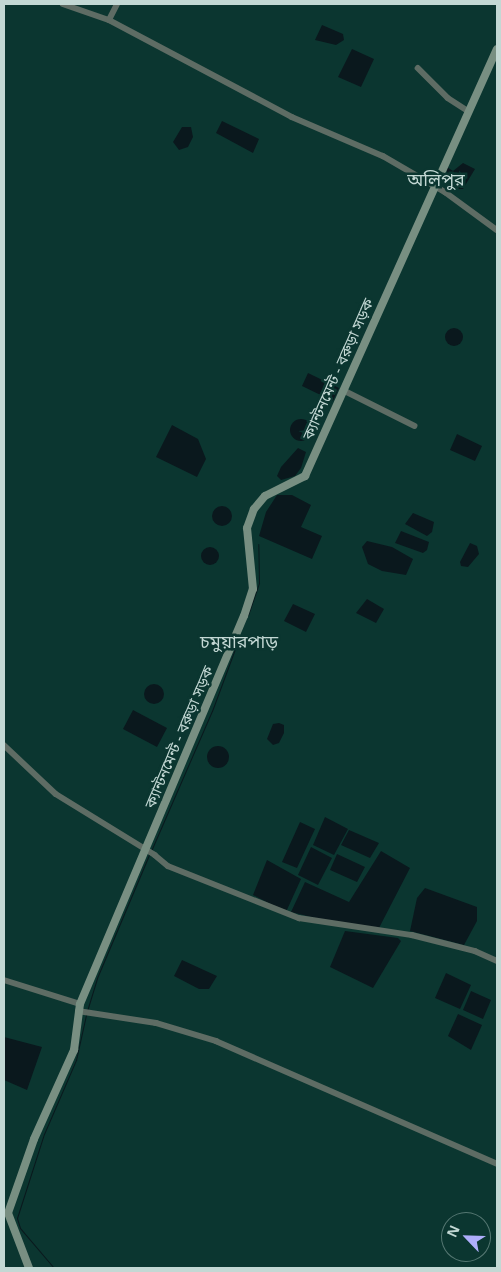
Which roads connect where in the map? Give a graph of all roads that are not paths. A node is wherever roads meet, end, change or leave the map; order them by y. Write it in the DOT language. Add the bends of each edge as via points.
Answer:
graph roads {
  1 [pos="62,4"];
  2 [pos="117,4"];
  3 [pos="109,20"];
  4 [pos="497,49"];
  5 [pos="418,68"];
  6 [pos="468,112"];
  7 [pos="434,184"];
  8 [pos="497,230"];
  9 [pos="343,390"];
  10 [pos="415,426"];
  11 [pos="4,745"];
  12 [pos="146,849"];
  13 [pos="497,961"];
  14 [pos="4,980"];
  15 [pos="79,1007"];
  16 [pos="497,1164"];
  17 [pos="6,1218"];
  18 [pos="28,1268"];
  1 -- 3 [label="street"];
  2 -- 3 [label="street"];
  3 -- 7 [label="street" via="292,117 383,156"];
  4 -- 6 [label="main road, ক্যান্টনমেন্ট - বরুড়া সড়ক"];
  5 -- 6 [label="street"];
  6 -- 7 [label="main road, ক্যান্টনমেন্ট - বরুড়া সড়ক"];
  7 -- 8 [label="street"];
  7 -- 9 [label="main road, ক্যান্টনমেন্ট - বরুড়া সড়ক"];
  9 -- 10 [label="street"];
  9 -- 12 [label="main road, ক্যান্টনমেন্ট - বরুড়া সড়ক" via="305,476 265,496 254,508 247,528 253,589 221,675"];
  11 -- 12 [label="street" via="56,794"];
  12 -- 13 [label="street" via="168,866 286,914 412,934 476,951"];
  12 -- 15 [label="main road, ক্যান্টনমেন্ট - বরুড়া সড়ক"];
  14 -- 15 [label="street"];
  15 -- 16 [label="street" via="90,1013 156,1023 216,1041"];
  15 -- 17 [label="main road, ক্যান্টনমেন্ট - বরুড়া সড়ক" via="74,1050 34,1139"];
  17 -- 18 [label="main road, ক্যান্টনমেন্ট - বরুড়া সড়ক"];
}
